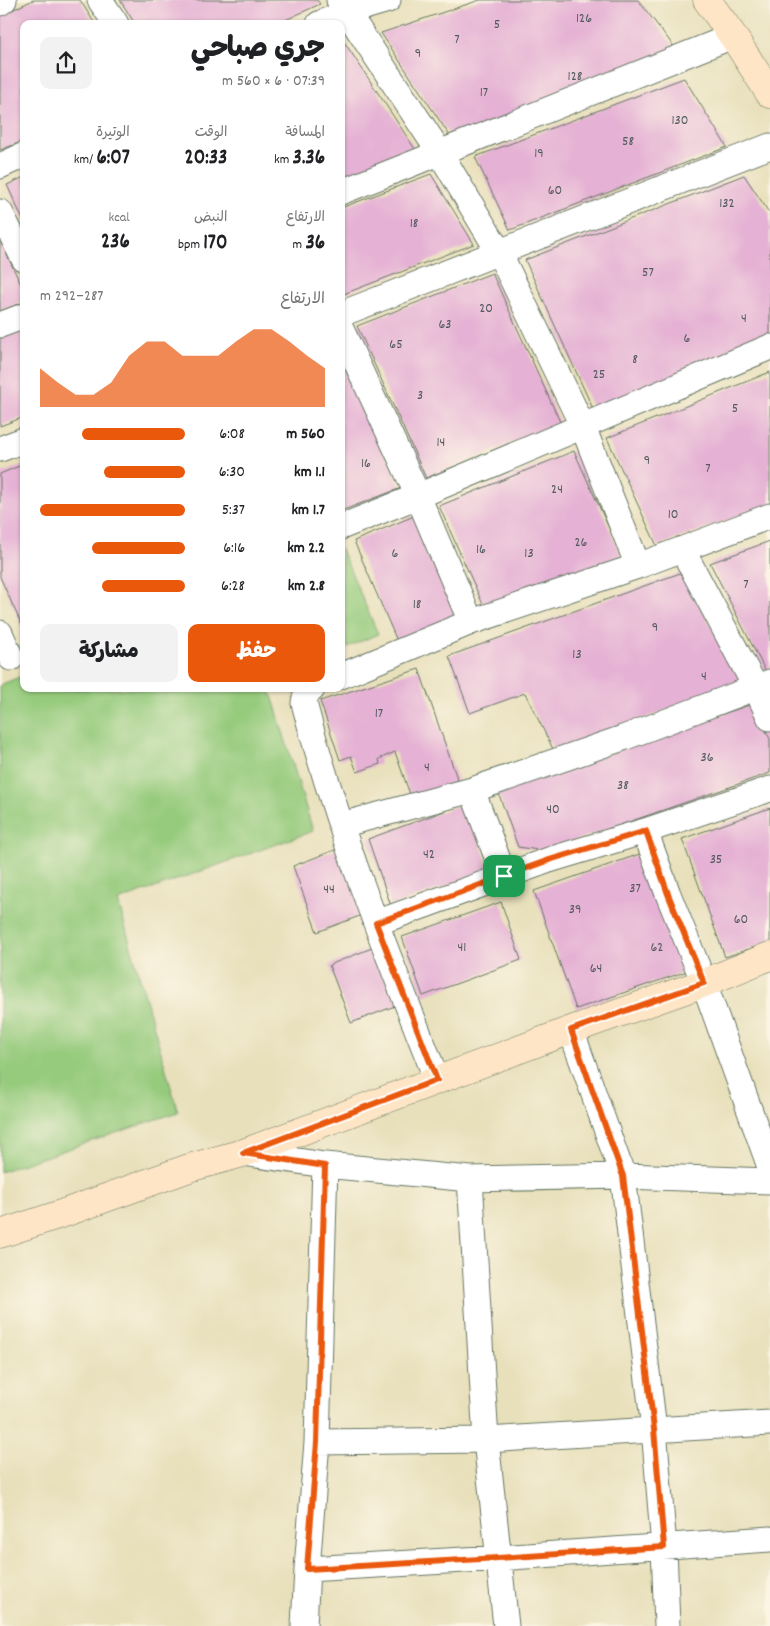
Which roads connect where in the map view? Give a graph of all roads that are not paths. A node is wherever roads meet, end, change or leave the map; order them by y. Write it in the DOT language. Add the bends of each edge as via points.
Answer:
graph roads {
  1 [pos="4,0"];
  2 [pos="100,0"];
  3 [pos="388,0"];
  4 [pos="707,0"];
  5 [pos="726,0"];
  6 [pos="0,3"];
  7 [pos="343,6"];
  8 [pos="113,20"];
  9 [pos="324,20"];
  10 [pos="733,36"];
  11 [pos="770,64"];
  12 [pos="770,94"];
  13 [pos="770,146"];
  14 [pos="440,153"];
  15 [pos="20,157"];
  16 [pos="0,166"];
  17 [pos="345,190"];
  18 [pos="0,212"];
  19 [pos="20,251"];
  20 [pos="498,252"];
  21 [pos="345,312"];
  22 [pos="20,318"];
  23 [pos="0,326"];
  24 [pos="345,338"];
  25 [pos="770,347"];
  26 [pos="582,426"];
  27 [pos="20,442"];
  28 [pos="0,449"];
  29 [pos="418,496"];
  30 [pos="770,516"];
  31 [pos="345,524"];
  32 [pos="682,549"];
  33 [pos="638,566"];
  34 [pos="471,622"];
  35 [pos="0,633"];
  36 [pos="12,658"];
  37 [pos="345,674"];
  38 [pos="763,685"];
  39 [pos="308,692"];
  40 [pos="770,718"];
  41 [pos="770,789"];
  42 [pos="472,790"];
  43 [pos="341,825"];
  44 [pos="646,831"];
  45 [pos="504,876"];
  46 [pos="376,923"];
  47 [pos="770,956"];
  48 [pos="704,983"];
  49 [pos="571,1030"];
  50 [pos="437,1080"];
  51 [pos="243,1153"];
  52 [pos="325,1166"];
  53 [pos="770,1167"];
  54 [pos="623,1176"];
  55 [pos="470,1179"];
  56 [pos="770,1181"];
  57 [pos="0,1234"];
  58 [pos="770,1423"];
  59 [pos="654,1429"];
  60 [pos="486,1440"];
  61 [pos="317,1442"];
  62 [pos="770,1539"];
  63 [pos="664,1547"];
  64 [pos="498,1558"];
  65 [pos="307,1569"];
  66 [pos="304,1626"];
  67 [pos="506,1626"];
  68 [pos="667,1626"];
  1 -- 6 [label="street"];
  2 -- 8 [label="street"];
  3 -- 7 [label="street"];
  4 -- 10 [label="main road"];
  5 -- 11 [label="main road"];
  7 -- 9 [label="street"];
  7 -- 14 [label="street"];
  10 -- 12 [label="main road"];
  10 -- 14 [label="street"];
  13 -- 20 [label="street"];
  14 -- 17 [label="street"];
  14 -- 20 [label="street"];
  15 -- 16 [label="street"];
  18 -- 19 [label="street"];
  20 -- 21 [label="street"];
  20 -- 26 [label="street"];
  22 -- 23 [label="street"];
  24 -- 29 [label="street"];
  25 -- 26 [label="street"];
  26 -- 29 [label="street"];
  26 -- 33 [label="street"];
  27 -- 28 [label="street"];
  29 -- 31 [label="street"];
  29 -- 34 [label="street"];
  30 -- 32 [label="street"];
  32 -- 33 [label="street"];
  32 -- 38 [label="street"];
  33 -- 34 [label="street"];
  34 -- 37 [label="street"];
  35 -- 36 [label="street"];
  38 -- 40 [label="street"];
  38 -- 42 [label="street"];
  39 -- 43 [label="street" via="304,703"];
  41 -- 44 [label="street"];
  42 -- 43 [label="street"];
  42 -- 45 [label="street"];
  43 -- 46 [label="street"];
  44 -- 45 [label="street"];
  44 -- 48 [label="street"];
  45 -- 46 [label="street"];
  46 -- 50 [label="street"];
  47 -- 48 [label="main road"];
  48 -- 49 [label="main road"];
  48 -- 53 [label="street"];
  49 -- 50 [label="main road"];
  49 -- 54 [label="street"];
  50 -- 51 [label="main road"];
  51 -- 52 [label="street"];
  51 -- 57 [label="main road" via="189,1168"];
  52 -- 55 [label="street"];
  52 -- 61 [label="street"];
  54 -- 55 [label="street"];
  54 -- 56 [label="street"];
  54 -- 59 [label="street"];
  55 -- 60 [label="street"];
  58 -- 59 [label="street"];
  59 -- 60 [label="street"];
  59 -- 63 [label="street"];
  60 -- 61 [label="street"];
  60 -- 64 [label="street"];
  61 -- 65 [label="street"];
  62 -- 63 [label="street"];
  63 -- 64 [label="street"];
  63 -- 68 [label="street"];
  64 -- 65 [label="street"];
  64 -- 67 [label="street"];
  65 -- 66 [label="street"];
}
